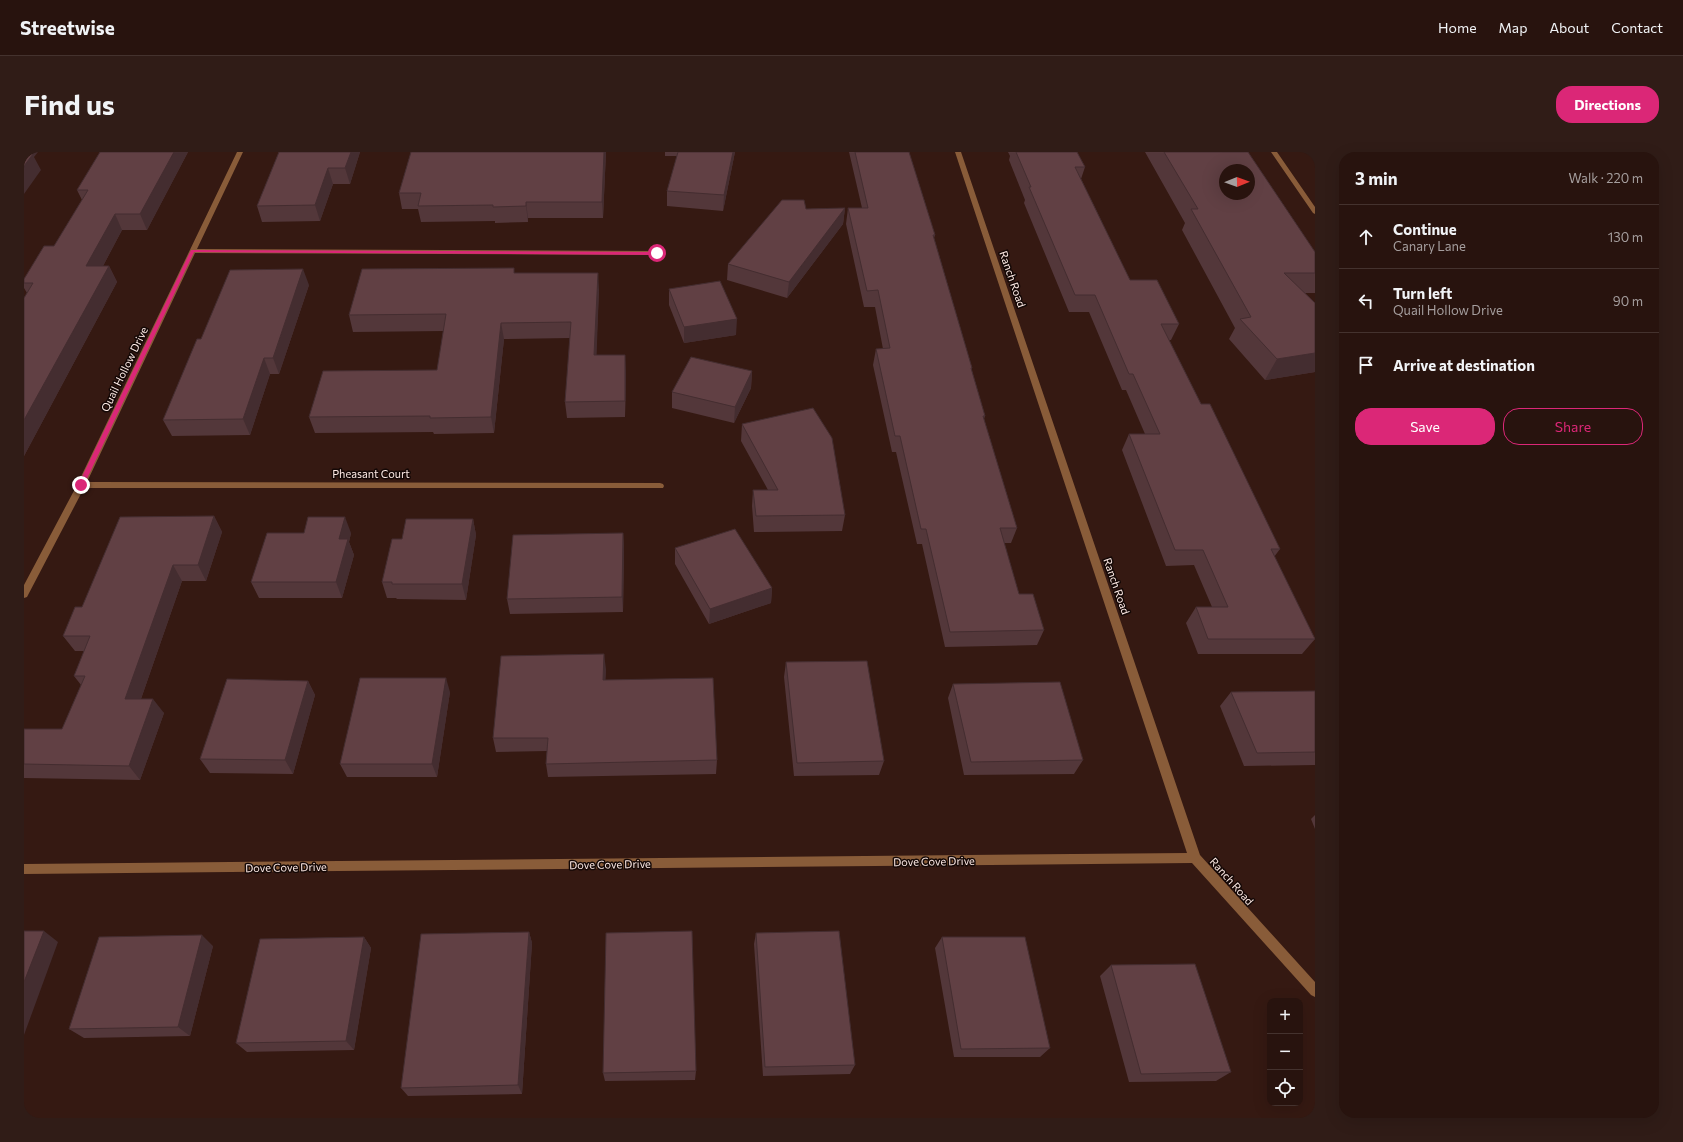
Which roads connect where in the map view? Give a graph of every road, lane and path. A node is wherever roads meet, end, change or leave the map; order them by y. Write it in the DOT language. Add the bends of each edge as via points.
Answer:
graph roads {
  1 [pos="240,152"];
  2 [pos="958,152"];
  3 [pos="1274,152"];
  4 [pos="1315,212"];
  5 [pos="192,251"];
  6 [pos="657,253"];
  7 [pos="81,485"];
  8 [pos="660,486"];
  9 [pos="24,594"];
  10 [pos="1196,858"];
  11 [pos="24,869"];
  12 [pos="1315,991"];
  1 -- 5 [label="street, Quail Hollow Drive"];
  2 -- 10 [label="street, Ranch Road"];
  3 -- 4 [label="street"];
  5 -- 6 [label="street"];
  5 -- 7 [label="street, Quail Hollow Drive"];
  7 -- 8 [label="street, Pheasant Court"];
  7 -- 9 [label="street, Quail Hollow Drive"];
  10 -- 11 [label="street, Dove Cove Drive"];
  10 -- 12 [label="street, Ranch Road"];
}
